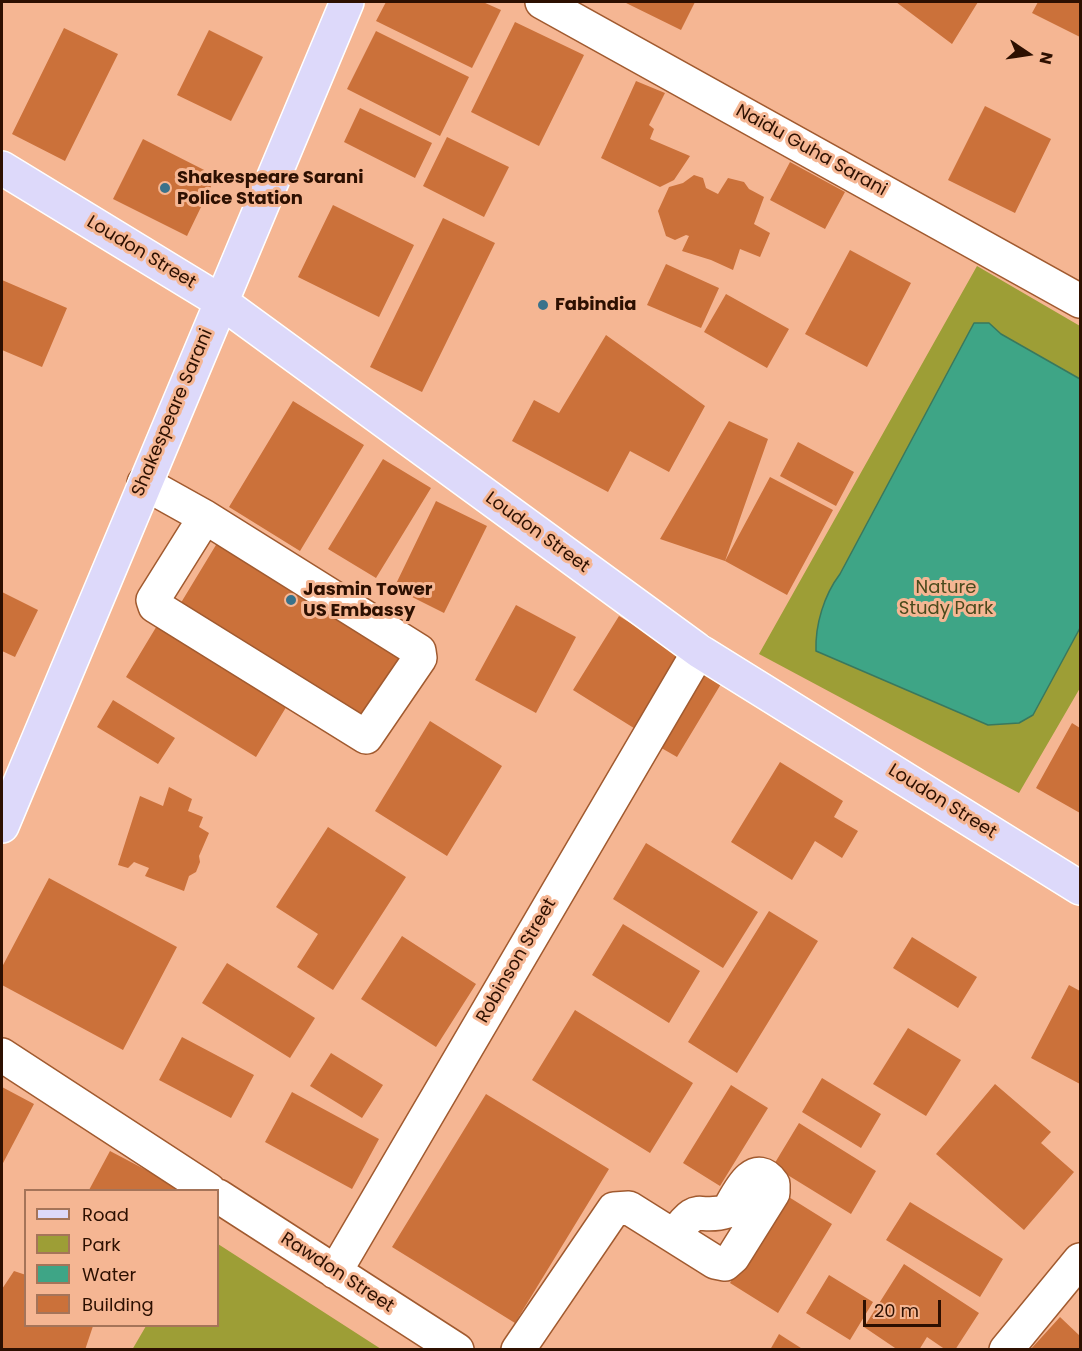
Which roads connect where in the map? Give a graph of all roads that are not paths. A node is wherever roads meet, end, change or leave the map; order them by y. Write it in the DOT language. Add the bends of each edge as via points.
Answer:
graph roads {
  1 [pos="347,2"];
  2 [pos="542,2"];
  3 [pos="2,168"];
  4 [pos="220,301"];
  5 [pos="1080,301"];
  6 [pos="144,483"];
  7 [pos="205,518"];
  8 [pos="699,651"];
  9 [pos="2,826"];
  10 [pos="1080,888"];
  11 [pos="2,1055"];
  12 [pos="206,1189"];
  13 [pos="219,1197"];
  14 [pos="674,1236"];
  15 [pos="1080,1260"];
  16 [pos="335,1272"];
  17 [pos="457,1350"];
  18 [pos="518,1350"];
  19 [pos="1006,1350"];
  1 -- 4 [label="main road, Shakespeare Sarani"];
  2 -- 5 [label="street, Naidu Guha Sarani"];
  3 -- 4 [label="main road, Loudon Street"];
  4 -- 6 [label="main road, Shakespeare Sarani"];
  4 -- 8 [label="main road, Loudon Street"];
  6 -- 7 [label="street"];
  6 -- 9 [label="main road, Shakespeare Sarani"];
  7 -- 7 [label="street" via="419,651 420,658 366,737 155,606 153,600"];
  8 -- 10 [label="main road, Loudon Street"];
  8 -- 16 [label="street, Robinson Street"];
  11 -- 12 [label="street"];
  13 -- 16 [label="street, Rawdon Street"];
  14 -- 18 [label="street" via="629,1208 614,1209"];
  15 -- 19 [label="street"];
  16 -- 17 [label="street, Rawdon Street"];
}
